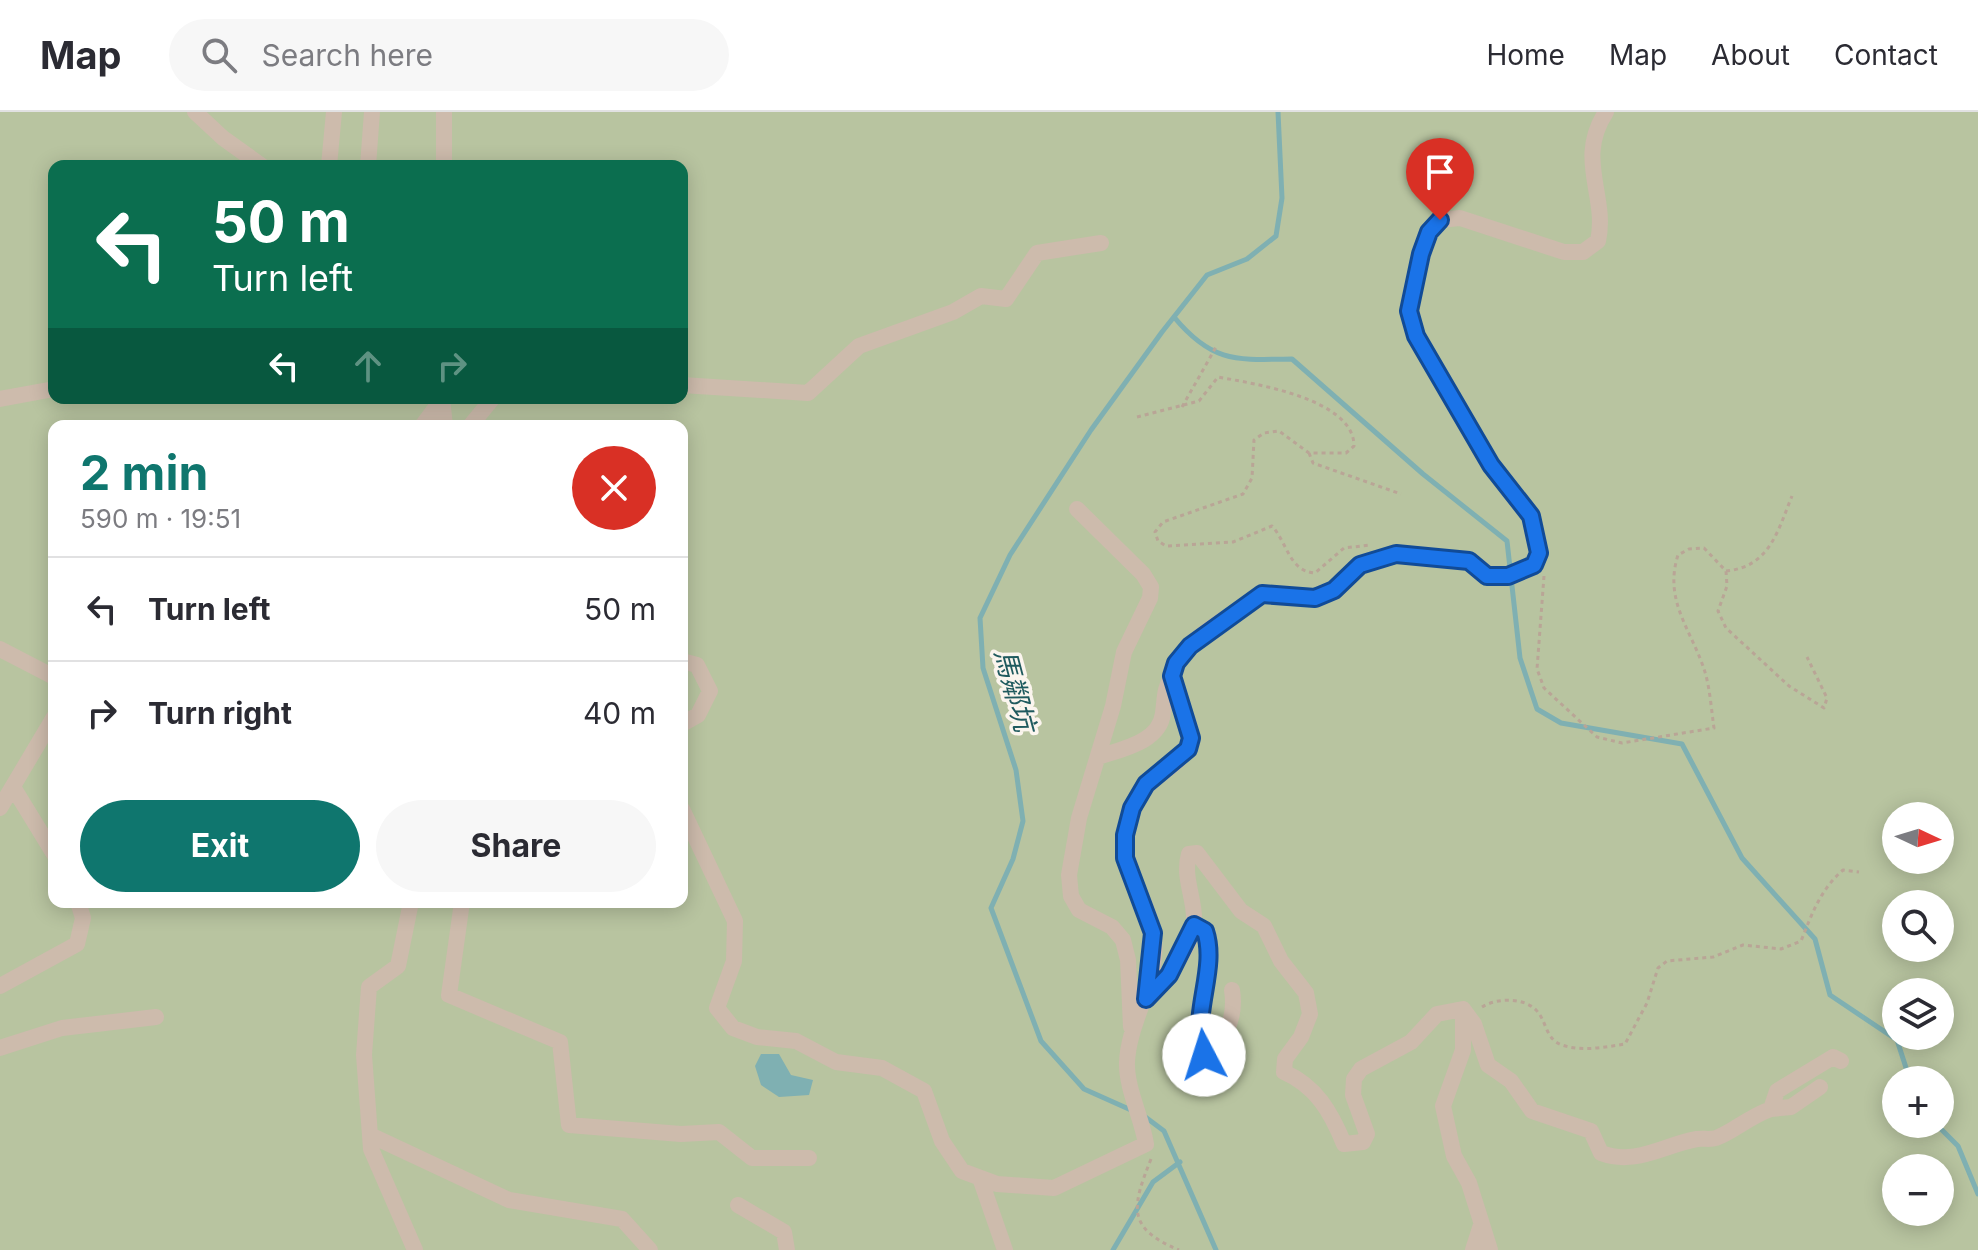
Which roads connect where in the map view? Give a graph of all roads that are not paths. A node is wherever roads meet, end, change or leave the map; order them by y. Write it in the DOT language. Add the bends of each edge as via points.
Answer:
graph roads {
  1 [pos="195,112"];
  2 [pos="334,112"];
  3 [pos="372,112"];
  4 [pos="444,112"];
  5 [pos="1606,112"];
  6 [pos="254,160"];
  7 [pos="330,160"];
  8 [pos="368,160"];
  9 [pos="444,160"];
  10 [pos="1101,243"];
  11 [pos="688,385"];
  12 [pos="48,390"];
  13 [pos="0,399"];
  14 [pos="488,404"];
  15 [pos="475,420"];
  16 [pos="1077,509"];
  17 [pos="0,649"];
  18 [pos="688,663"];
  19 [pos="48,674"];
  20 [pos="1172,676"];
  21 [pos="688,721"];
  22 [pos="48,727"];
  23 [pos="1098,757"];
  24 [pos="13,787"];
  25 [pos="0,808"];
  26 [pos="688,822"];
  27 [pos="48,844"];
  28 [pos="80,908"];
  29 [pos="410,908"];
  30 [pos="461,908"];
  31 [pos="1194,925"];
  32 [pos="0,986"];
  33 [pos="1232,990"];
  34 [pos="1146,999"];
  35 [pos="1463,1009"];
  36 [pos="156,1017"];
  37 [pos="1131,1032"];
  38 [pos="0,1048"];
  39 [pos="1841,1061"];
  40 [pos="1820,1087"];
  41 [pos="1771,1109"];
  42 [pos="370,1135"];
  43 [pos="809,1158"];
  44 [pos="980,1178"];
  45 [pos="738,1205"];
  46 [pos="1481,1225"];
  47 [pos="415,1250"];
  48 [pos="650,1250"];
  49 [pos="787,1250"];
  50 [pos="1005,1250"];
  51 [pos="1473,1250"];
  52 [pos="1490,1250"];
  1 -- 6 [label="street"];
  2 -- 7 [label="street"];
  3 -- 8 [label="street"];
  4 -- 9 [label="street"];
  5 -- 20 [label="street" via="1590,164 1603,222 1598,241 1583,252 1564,252 1460,218 1440,220 1421,254 1409,311 1416,336 1491,465 1531,516 1539,553 1534,565 1516,574 1487,576 1469,561 1396,554 1360,565 1334,590 1315,598 1262,594 1190,646"];
  10 -- 11 [label="street" via="1037,253 1006,299 981,296 953,312 859,346 808,393"];
  12 -- 13 [label="street"];
  14 -- 15 [label="street"];
  16 -- 23 [label="street" via="1151,587 1124,652"];
  17 -- 19 [label="street"];
  18 -- 21 [label="street" via="697,665 710,691 698,715"];
  20 -- 23 [label="street" via="1158,730"];
  20 -- 34 [label="street" via="1191,738 1188,749 1146,784 1125,835 1125,858 1153,933"];
  22 -- 24 [label="street"];
  23 -- 37 [label="street" via="1079,818 1069,875 1071,896 1079,910 1112,927 1123,940"];
  24 -- 25 [label="street"];
  24 -- 27 [label="street"];
  26 -- 44 [label="street" via="735,921 734,961 717,1008 733,1028 796,1041 836,1062 882,1068 924,1091 942,1141 962,1171"];
  28 -- 32 [label="street" via="77,944"];
  29 -- 42 [label="street" via="398,966 369,987 364,1055"];
  30 -- 43 [label="street" via="449,995 560,1042 569,1125 719,1132 752,1158"];
  31 -- 33 [label="street" via="1205,931 1210,945 1200,1017 1204,1055 1218,1047 1235,1011"];
  31 -- 34 [label="street" via="1169,975"];
  31 -- 35 [label="street" via="1185,867 1189,854 1197,853 1241,911 1264,926 1281,961 1306,993 1310,1014 1285,1059 1284,1072 1305,1081 1333,1116 1344,1144 1363,1142 1367,1134 1353,1095 1361,1069 1411,1042 1437,1014"];
  34 -- 37 [label="street"];
  35 -- 41 [label="street" via="1488,1065 1511,1081 1532,1111 1591,1131 1601,1153 1615,1159 1634,1159 1699,1138 1715,1139"];
  35 -- 46 [label="street" via="1463,1050 1443,1106 1454,1156 1469,1183"];
  36 -- 38 [label="street" via="62,1028"];
  37 -- 44 [label="street" via="1127,1065 1145,1136 1054,1188"];
  39 -- 41 [label="street" via="1833,1057 1777,1091"];
  40 -- 41 [label="street" via="1791,1107"];
  42 -- 47 [label="street" via="371,1149"];
  42 -- 48 [label="street" via="509,1200 622,1219"];
  44 -- 50 [label="street"];
  45 -- 49 [label="street" via="784,1232"];
  46 -- 51 [label="street"];
  46 -- 52 [label="street"];
}
